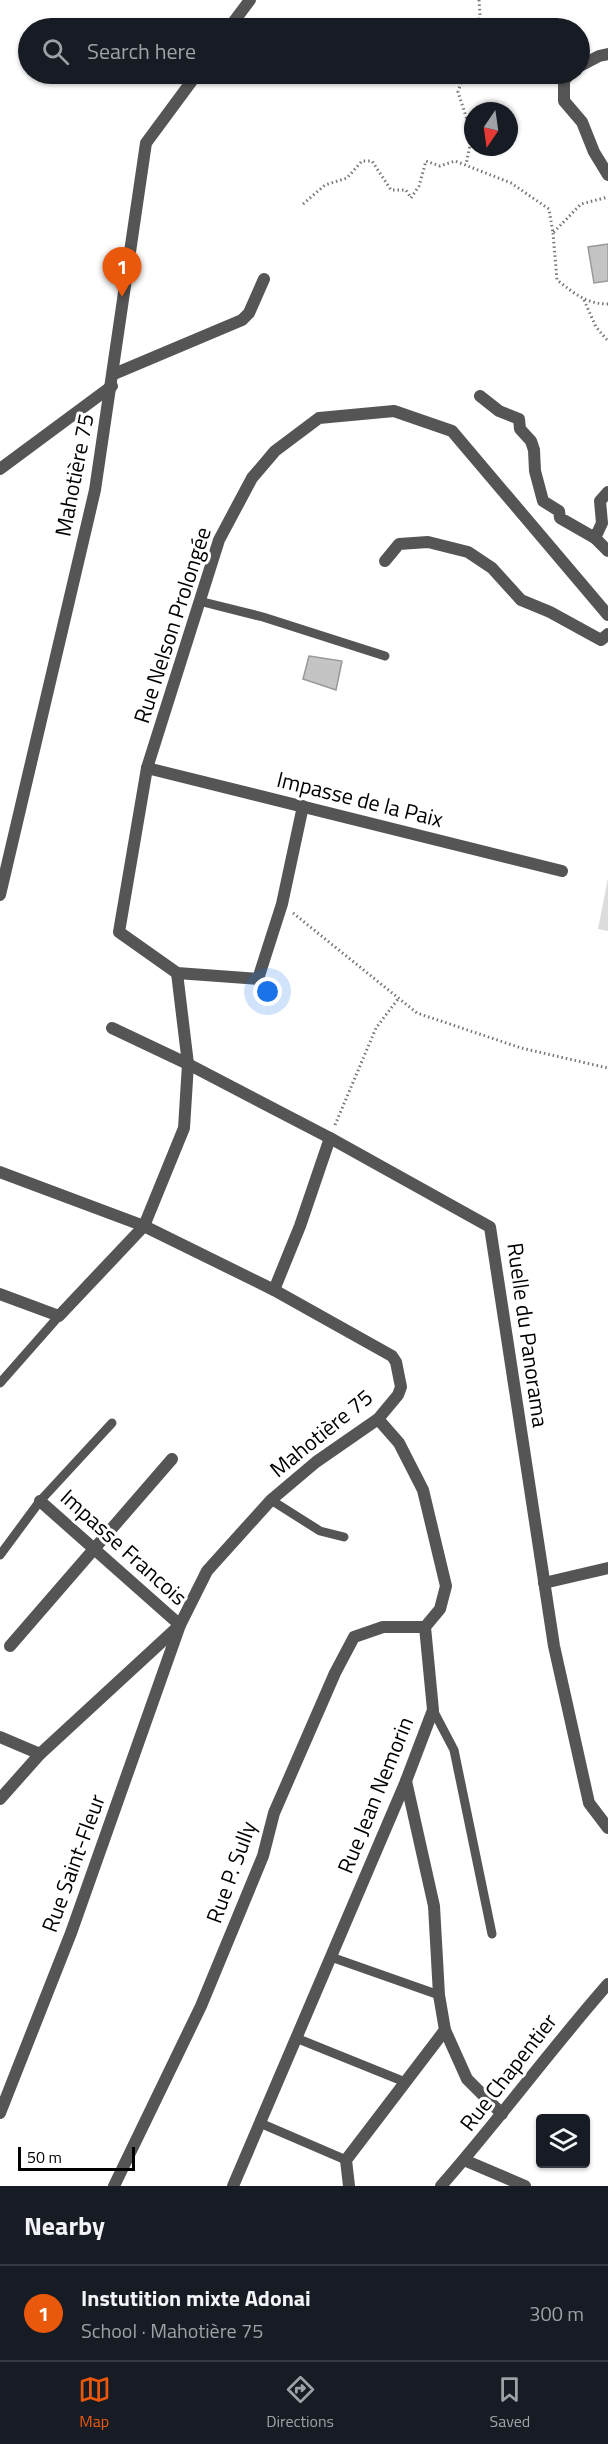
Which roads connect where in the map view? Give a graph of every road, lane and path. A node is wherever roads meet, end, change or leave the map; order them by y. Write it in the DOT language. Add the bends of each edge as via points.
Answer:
graph roads {
  1 [pos="250,0"];
  2 [pos="479,0"];
  3 [pos="237,18"];
  4 [pos="479,18"];
  5 [pos="608,54"];
  6 [pos="590,60"];
  7 [pos="190,84"];
  8 [pos="461,84"];
  9 [pos="564,84"];
  10 [pos="466,165"];
  11 [pos="608,175"];
  12 [pos="608,197"];
  13 [pos="303,204"];
  14 [pos="553,233"];
  15 [pos="264,279"];
  16 [pos="584,300"];
  17 [pos="608,304"];
  18 [pos="608,341"];
  19 [pos="113,380"];
  20 [pos="480,396"];
  21 [pos="0,469"];
  22 [pos="608,492"];
  23 [pos="595,538"];
  24 [pos="608,551"];
  25 [pos="386,561"];
  26 [pos="199,601"];
  27 [pos="608,615"];
  28 [pos="608,634"];
  29 [pos="385,656"];
  30 [pos="147,768"];
  31 [pos="303,806"];
  32 [pos="562,871"];
  33 [pos="0,895"];
  34 [pos="282,904"];
  35 [pos="177,974"];
  36 [pos="398,999"];
  37 [pos="112,1028"];
  38 [pos="188,1064"];
  39 [pos="608,1068"];
  40 [pos="330,1137"];
  41 [pos="0,1172"];
  42 [pos="144,1226"];
  43 [pos="274,1290"];
  44 [pos="0,1294"];
  45 [pos="59,1316"];
  46 [pos="0,1383"];
  47 [pos="378,1419"];
  48 [pos="112,1423"];
  49 [pos="171,1459"];
  50 [pos="271,1500"];
  51 [pos="40,1501"];
  52 [pos="344,1537"];
  53 [pos="94,1550"];
  54 [pos="0,1555"];
  55 [pos="608,1568"];
  56 [pos="544,1583"];
  57 [pos="180,1625"];
  58 [pos="425,1627"];
  59 [pos="10,1646"];
  60 [pos="433,1710"];
  61 [pos="0,1737"];
  62 [pos="40,1754"];
  63 [pos="406,1781"];
  64 [pos="0,1799"];
  65 [pos="608,1828"];
  66 [pos="492,1934"];
  67 [pos="331,1957"];
  68 [pos="608,1984"];
  69 [pos="439,1995"];
  70 [pos="445,2030"];
  71 [pos="296,2038"];
  72 [pos="405,2082"];
  73 [pos="0,2113"];
  74 [pos="502,2114"];
  75 [pos="260,2123"];
  76 [pos="346,2160"];
  77 [pos="464,2160"];
  78 [pos="114,2186"];
  79 [pos="233,2186"];
  80 [pos="349,2186"];
  81 [pos="441,2186"];
  82 [pos="525,2186"];
  1 -- 3 [label="street"];
  2 -- 4 [label="path"];
  5 -- 6 [label="street"];
  7 -- 19 [label="street, Mahotière 75" via="146,143"];
  8 -- 10 [label="path" via="458,93 472,135"];
  9 -- 11 [label="street" via="564,101 582,122"];
  10 -- 13 [label="path" via="455,161 440,166 426,161 411,198 406,190 391,190 372,161 362,161 347,178 325,185"];
  10 -- 14 [label="path" via="511,183 549,209"];
  12 -- 14 [label="path" via="581,204"];
  14 -- 16 [label="path" via="557,280"];
  15 -- 19 [label="street" via="242,320"];
  16 -- 17 [label="path"];
  16 -- 18 [label="path" via="596,327"];
  19 -- 21 [label="street"];
  19 -- 33 [label="street, Mahotière 75" via="95,490"];
  20 -- 23 [label="street" via="499,411 519,419 520,429 534,450 543,501 559,511 560,518"];
  22 -- 23 [label="street" via="600,501 602,523"];
  23 -- 24 [label="street"];
  25 -- 28 [label="street" via="399,544 428,542 468,552 492,568 521,600 601,640"];
  26 -- 27 [label="street, Rue Nelson Prolongée" via="219,540 252,478 275,451 319,418 394,411 452,431"];
  26 -- 29 [label="lane"];
  26 -- 30 [label="street, Rue Nelson Prolongée"];
  30 -- 31 [label="street, Impasse de la Paix"];
  30 -- 35 [label="street, Rue Nelson Prolongée" via="119,932"];
  31 -- 32 [label="street, Impasse de la Paix"];
  31 -- 34 [label="street"];
  34 -- 35 [label="street" via="258,979"];
  34 -- 36 [label="path"];
  35 -- 38 [label="street"];
  36 -- 39 [label="path" via="417,1013 521,1048"];
  36 -- 40 [label="path" via="376,1028"];
  37 -- 38 [label="street, Ruelle du Panorama"];
  38 -- 40 [label="street, Ruelle du Panorama"];
  38 -- 42 [label="street" via="184,1128"];
  40 -- 43 [label="street"];
  40 -- 56 [label="street, Ruelle du Panorama" via="490,1227"];
  41 -- 42 [label="street, Mahotière 75"];
  42 -- 43 [label="street, Mahotière 75"];
  42 -- 45 [label="street"];
  43 -- 47 [label="street, Mahotière 75" via="392,1356 401,1387"];
  44 -- 45 [label="street"];
  45 -- 46 [label="lane"];
  47 -- 50 [label="street, Mahotière 75" via="316,1462"];
  47 -- 58 [label="street" via="399,1443 423,1490 446,1586 440,1609"];
  48 -- 51 [label="lane"];
  49 -- 53 [label="street"];
  50 -- 52 [label="lane" via="320,1531"];
  50 -- 57 [label="street, Mahotière 75" via="207,1571"];
  51 -- 53 [label="street, Impasse Francois"];
  51 -- 54 [label="lane"];
  53 -- 57 [label="street, Impasse Francois"];
  53 -- 59 [label="street"];
  55 -- 56 [label="street"];
  56 -- 65 [label="street, Ruelle du Panorama" via="589,1803"];
  57 -- 62 [label="street, Mahotière 75"];
  57 -- 73 [label="street, Rue Saint-Fleur" via="71,1933"];
  58 -- 60 [label="street, Rue Jean Nemorin"];
  58 -- 78 [label="street, Rue P. Sully" via="383,1627 354,1637 274,1813 263,1856 201,2006"];
  60 -- 63 [label="street, Rue Jean Nemorin"];
  60 -- 66 [label="lane" via="454,1750"];
  61 -- 62 [label="street"];
  62 -- 64 [label="street, Mahotière 75"];
  63 -- 67 [label="street, Rue Jean Nemorin"];
  63 -- 69 [label="street" via="435,1906"];
  67 -- 69 [label="lane"];
  67 -- 71 [label="street, Rue Jean Nemorin"];
  68 -- 74 [label="street, Rue Chapentier" via="554,2045"];
  69 -- 70 [label="street"];
  70 -- 72 [label="street"];
  70 -- 74 [label="street" via="467,2079"];
  71 -- 72 [label="lane"];
  71 -- 75 [label="street, Rue Jean Nemorin"];
  72 -- 76 [label="street"];
  74 -- 77 [label="street, Rue Chapentier"];
  75 -- 76 [label="lane"];
  75 -- 79 [label="street, Rue Jean Nemorin"];
  76 -- 80 [label="street"];
  77 -- 81 [label="street, Rue Chapentier"];
  77 -- 82 [label="street"];
}
